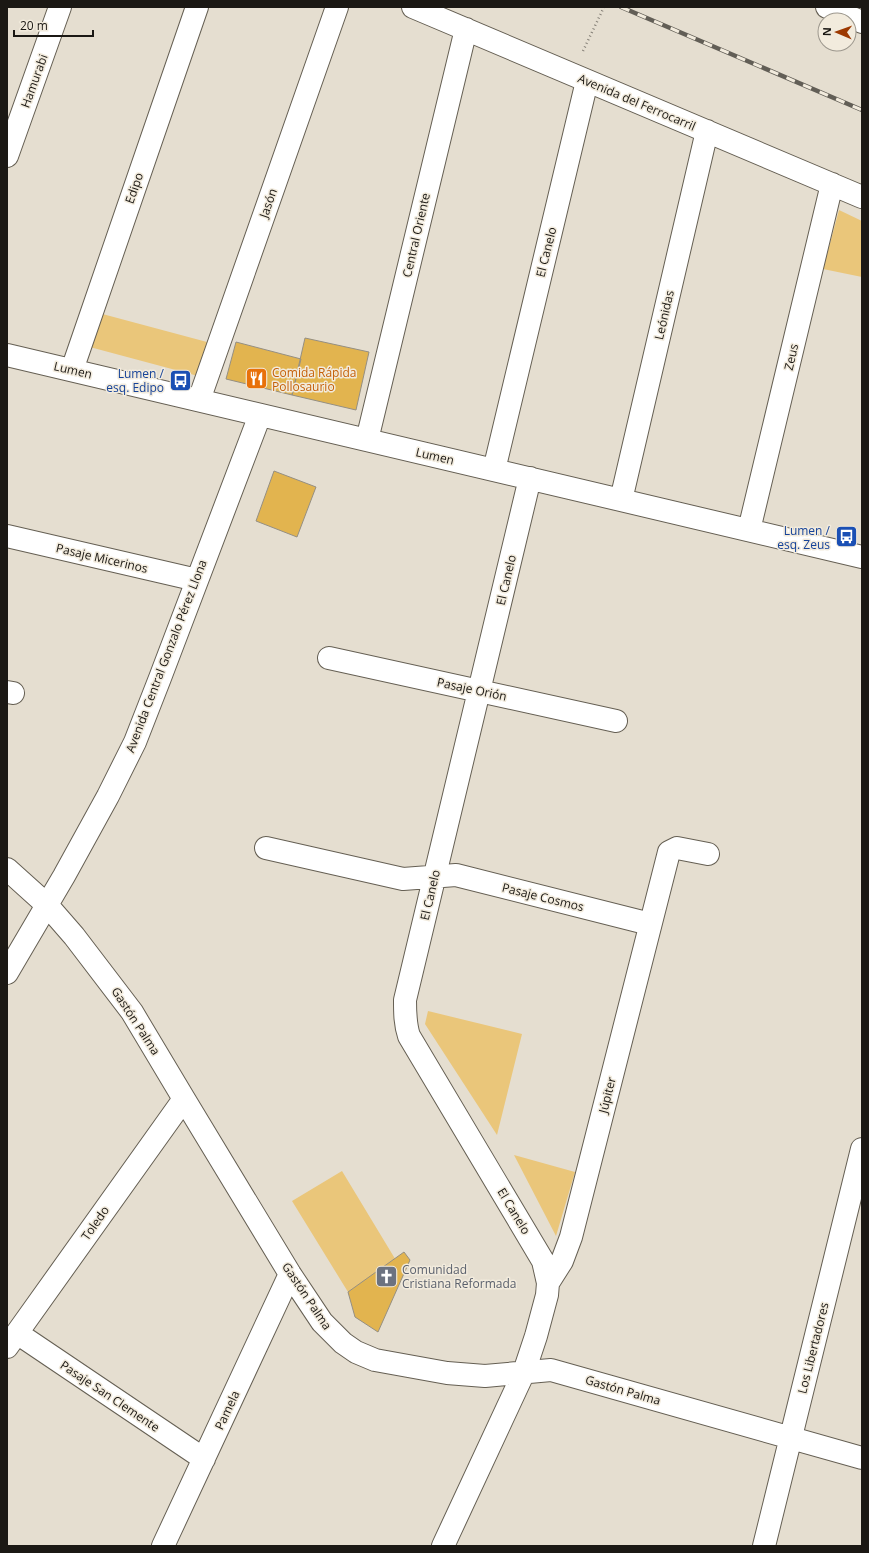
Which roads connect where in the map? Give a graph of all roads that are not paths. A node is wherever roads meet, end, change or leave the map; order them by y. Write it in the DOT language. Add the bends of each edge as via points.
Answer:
graph roads {
  1 [pos="60,7"];
  2 [pos="197,7"];
  3 [pos="337,7"];
  4 [pos="413,7"];
  5 [pos="827,7"];
  6 [pos="862,22"];
  7 [pos="466,30"];
  8 [pos="579,77"];
  9 [pos="707,131"];
  10 [pos="7,156"];
  11 [pos="832,184"];
  12 [pos="862,197"];
  13 [pos="7,354"];
  14 [pos="72,370"];
  15 [pos="199,400"];
  16 [pos="260,415"];
  17 [pos="367,440"];
  18 [pos="494,470"];
  19 [pos="530,478"];
  20 [pos="621,500"];
  21 [pos="749,530"];
  22 [pos="7,536"];
  23 [pos="862,557"];
  24 [pos="197,580"];
  25 [pos="329,658"];
  26 [pos="479,691"];
  27 [pos="616,721"];
  28 [pos="266,848"];
  29 [pos="708,854"];
  30 [pos="7,869"];
  31 [pos="435,876"];
  32 [pos="47,905"];
  33 [pos="650,924"];
  34 [pos="7,973"];
  35 [pos="184,1100"];
  36 [pos="862,1149"];
  37 [pos="290,1274"];
  38 [pos="548,1283"];
  39 [pos="12,1340"];
  40 [pos="524,1372"];
  41 [pos="791,1438"];
  42 [pos="862,1458"];
  43 [pos="204,1459"];
  44 [pos="163,1546"];
  45 [pos="443,1546"];
  46 [pos="764,1546"];
  1 -- 10 [label="street, Hamurabi"];
  2 -- 14 [label="street, Edipo"];
  3 -- 15 [label="street, Jasón"];
  4 -- 7 [label="street, Avenida del Ferrocarril"];
  5 -- 6 [label="street"];
  7 -- 8 [label="street, Avenida del Ferrocarril"];
  7 -- 17 [label="street, Central Oriente"];
  8 -- 9 [label="street, Avenida del Ferrocarril"];
  8 -- 18 [label="street, El Canelo"];
  9 -- 11 [label="street, Avenida del Ferrocarril"];
  9 -- 20 [label="street, Leónidas"];
  11 -- 12 [label="street, Avenida del Ferrocarril"];
  11 -- 21 [label="street, Zeus"];
  13 -- 14 [label="street, Lumen"];
  14 -- 15 [label="street, Lumen"];
  15 -- 16 [label="street, Lumen"];
  16 -- 17 [label="street, Lumen"];
  16 -- 24 [label="street, Avenida Central Gonzalo Pérez Llona"];
  17 -- 18 [label="street, Lumen"];
  18 -- 19 [label="street, Lumen"];
  19 -- 20 [label="street, Lumen"];
  19 -- 26 [label="street, El Canelo"];
  20 -- 21 [label="street, Lumen"];
  21 -- 23 [label="street, Lumen"];
  22 -- 24 [label="street, Pasaje Micerinos"];
  24 -- 32 [label="street, Avenida Central Gonzalo Pérez Llona" via="135,742"];
  25 -- 26 [label="street, Pasaje Orión"];
  26 -- 27 [label="street, Pasaje Orión"];
  26 -- 31 [label="street, El Canelo"];
  28 -- 31 [label="street, Pasaje Cosmos" via="403,879"];
  29 -- 33 [label="street, Júpiter" via="677,848 669,852"];
  30 -- 32 [label="street, Gastón Palma"];
  31 -- 33 [label="street, Pasaje Cosmos" via="456,875"];
  31 -- 38 [label="street, El Canelo" via="405,1000 409,1036 538,1250"];
  32 -- 34 [label="street, Avenida Central Gonzalo Pérez Llona"];
  32 -- 35 [label="street, Gastón Palma" via="89,954 132,1012"];
  33 -- 38 [label="street, Júpiter" via="571,1237 562,1261"];
  35 -- 37 [label="street, Gastón Palma"];
  35 -- 39 [label="street, Toledo"];
  36 -- 41 [label="street, Los Libertadores"];
  37 -- 40 [label="street, Gastón Palma" via="332,1333 343,1344 375,1360 447,1374 486,1376"];
  37 -- 43 [label="street, Pamela"];
  38 -- 40 [label="street, Júpiter" via="545,1306"];
  39 -- 43 [label="street, Pasaje San Clemente"];
  40 -- 41 [label="street, Gastón Palma" via="551,1370"];
  40 -- 45 [label="street"];
  41 -- 42 [label="street, Gastón Palma"];
  41 -- 46 [label="street, Los Libertadores"];
  43 -- 44 [label="street, Pamela"];
}
